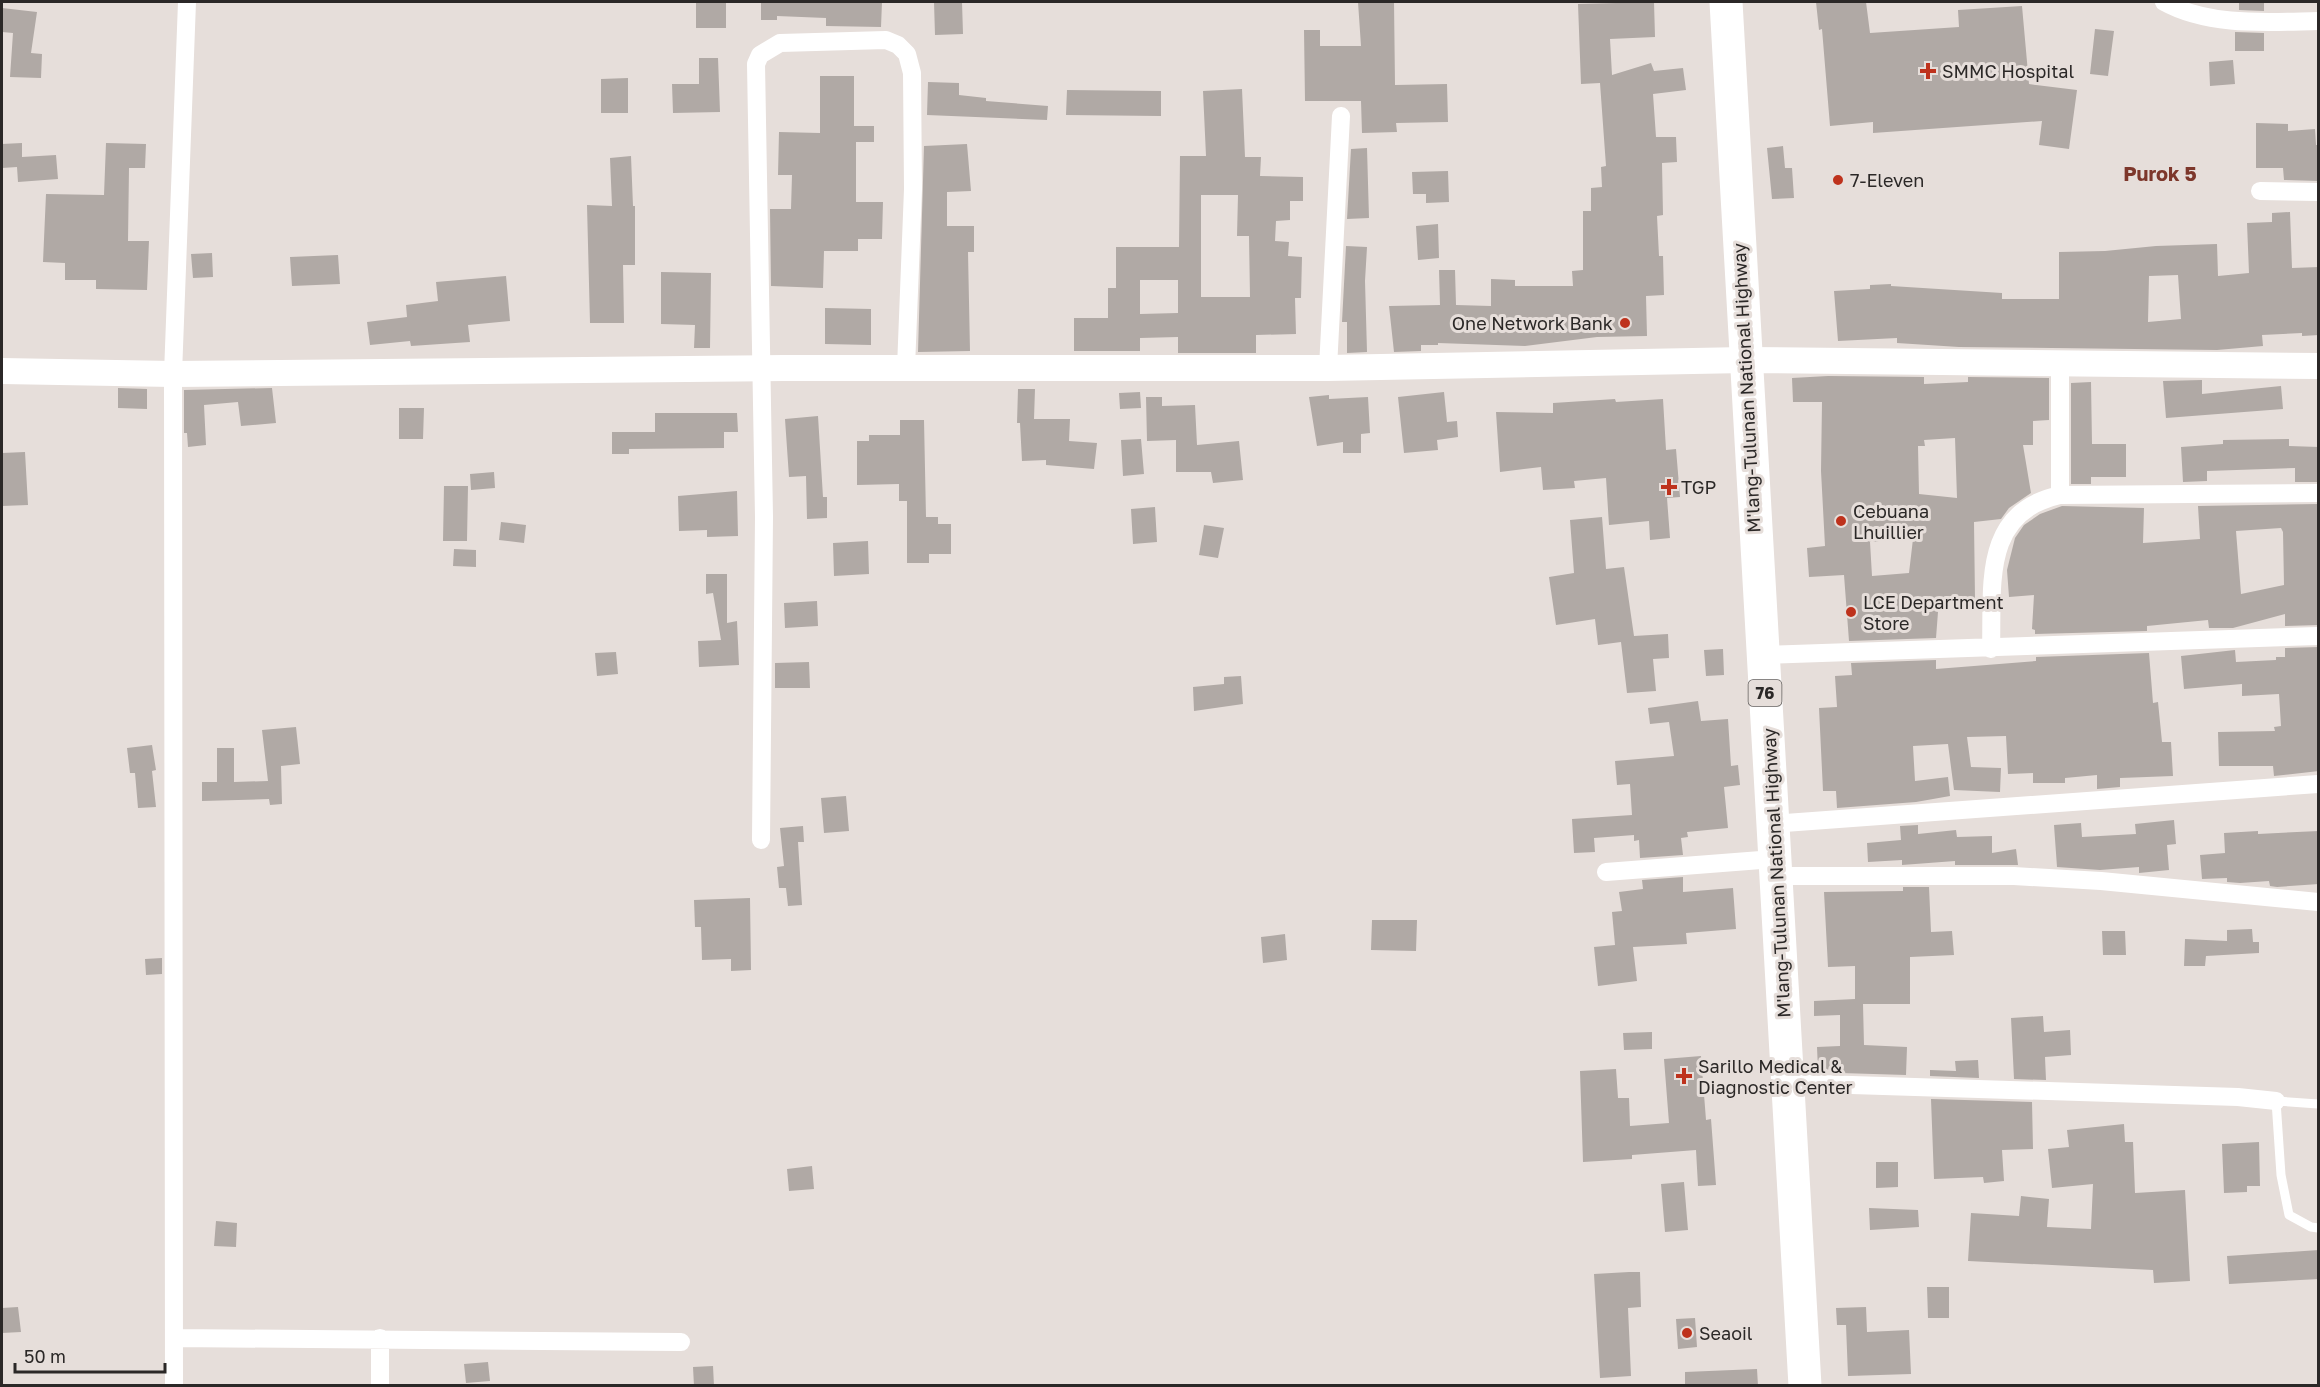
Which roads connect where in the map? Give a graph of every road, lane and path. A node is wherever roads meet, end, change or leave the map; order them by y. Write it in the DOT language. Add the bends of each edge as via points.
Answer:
graph roads {
  1 [pos="187,2"];
  2 [pos="1726,2"];
  3 [pos="2164,2"];
  4 [pos="2319,21"];
  5 [pos="1341,116"];
  6 [pos="2260,191"];
  7 [pos="2319,192"];
  8 [pos="1744,360"];
  9 [pos="2060,364"];
  10 [pos="2319,366"];
  11 [pos="760,368"];
  12 [pos="906,368"];
  13 [pos="1328,368"];
  14 [pos="2,371"];
  15 [pos="173,374"];
  16 [pos="2319,493"];
  17 [pos="2060,495"];
  18 [pos="2319,636"];
  19 [pos="1991,649"];
  20 [pos="1763,655"];
  21 [pos="2319,784"];
  22 [pos="1772,824"];
  23 [pos="761,840"];
  24 [pos="1775,868"];
  25 [pos="1606,872"];
  26 [pos="2319,902"];
  27 [pos="1788,1083"];
  28 [pos="2276,1101"];
  29 [pos="2319,1104"];
  30 [pos="2319,1228"];
  31 [pos="175,1338"];
  32 [pos="380,1338"];
  33 [pos="681,1342"];
  34 [pos="174,1386"];
  35 [pos="380,1386"];
  36 [pos="1804,1386"];
  1 -- 15 [label="street"];
  2 -- 8 [label="highway, M'lang-Tulunan National Highway / 76"];
  3 -- 4 [label="street" via="2226,19"];
  5 -- 13 [label="street"];
  6 -- 7 [label="street"];
  8 -- 9 [label="main road"];
  8 -- 13 [label="main road"];
  8 -- 20 [label="highway, M'lang-Tulunan National Highway / 76"];
  9 -- 10 [label="main road"];
  9 -- 17 [label="street"];
  11 -- 12 [label="main road"];
  11 -- 12 [label="street" via="756,64 760,55 780,43 886,40 907,54 912,73 913,189"];
  11 -- 15 [label="main road"];
  11 -- 23 [label="street" via="764,517"];
  12 -- 13 [label="main road"];
  14 -- 15 [label="main road"];
  15 -- 31 [label="street"];
  16 -- 17 [label="street"];
  17 -- 19 [label="street" via="2027,507 2005,530 1993,568"];
  18 -- 19 [label="street"];
  19 -- 20 [label="street"];
  20 -- 22 [label="highway, M'lang-Tulunan National Highway / 76"];
  21 -- 22 [label="street"];
  22 -- 24 [label="highway, M'lang-Tulunan National Highway / 76"];
  24 -- 25 [label="street"];
  24 -- 26 [label="street" via="2101,881"];
  24 -- 27 [label="highway, M'lang-Tulunan National Highway / 76"];
  27 -- 28 [label="street"];
  27 -- 36 [label="highway, M'lang-Tulunan National Highway / 76"];
  28 -- 29 [label="lane"];
  28 -- 30 [label="lane" via="2281,1175 2289,1215"];
  31 -- 32 [label="street"];
  31 -- 34 [label="street"];
  32 -- 33 [label="street"];
  32 -- 35 [label="street"];
}
